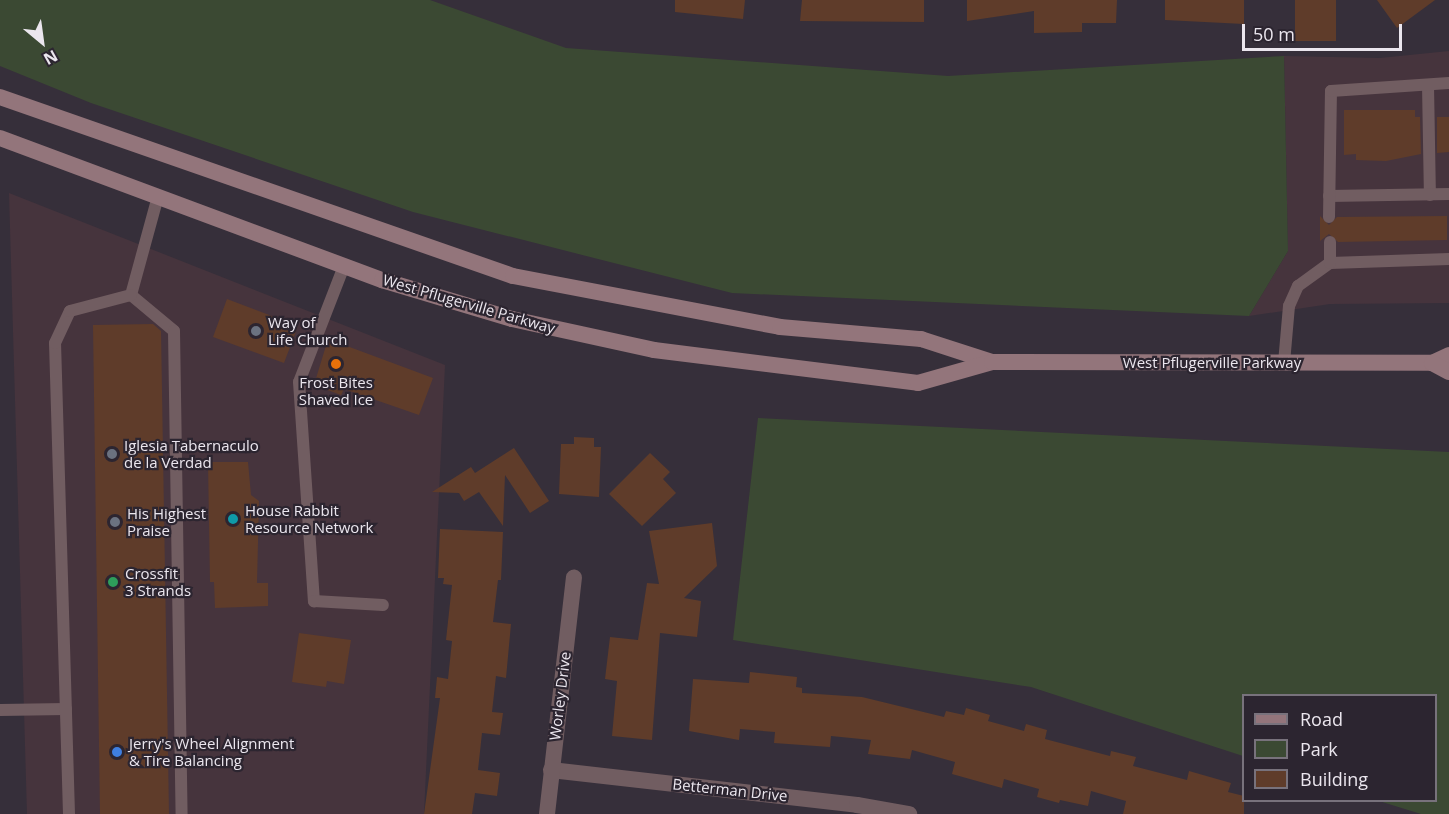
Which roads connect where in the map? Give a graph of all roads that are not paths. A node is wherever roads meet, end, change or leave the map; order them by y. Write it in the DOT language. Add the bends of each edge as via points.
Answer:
graph roads {
  1 [pos="1449,83"];
  2 [pos="1428,85"];
  3 [pos="0,97"];
  4 [pos="0,138"];
  5 [pos="1430,195"];
  6 [pos="1449,195"];
  7 [pos="158,196"];
  8 [pos="1329,196"];
  9 [pos="1329,217"];
  10 [pos="1330,242"];
  11 [pos="1449,259"];
  12 [pos="1330,263"];
  13 [pos="344,266"];
  14 [pos="131,295"];
  15 [pos="1449,355"];
  16 [pos="992,362"];
  17 [pos="1284,363"];
  18 [pos="1432,363"];
  19 [pos="1449,372"];
  20 [pos="574,578"];
  21 [pos="382,605"];
  22 [pos="66,709"];
  23 [pos="0,710"];
  24 [pos="551,770"];
  25 [pos="69,814"];
  26 [pos="182,814"];
  27 [pos="547,814"];
  28 [pos="909,814"];
  1 -- 2 [label="lane"];
  2 -- 5 [label="lane"];
  2 -- 8 [label="lane" via="1331,91"];
  3 -- 16 [label="main road, West Pflugerville Parkway" via="513,276 780,327 921,339"];
  4 -- 7 [label="main road, West Pflugerville Parkway"];
  5 -- 6 [label="lane"];
  5 -- 8 [label="lane"];
  7 -- 13 [label="main road, West Pflugerville Parkway"];
  7 -- 14 [label="lane"];
  8 -- 9 [label="lane"];
  10 -- 12 [label="lane"];
  11 -- 12 [label="lane"];
  12 -- 17 [label="lane" via="1298,286 1289,306"];
  13 -- 16 [label="main road, West Pflugerville Parkway" via="512,319 654,350 918,383"];
  13 -- 21 [label="lane" via="299,382 314,601"];
  14 -- 22 [label="lane" via="70,310 55,343"];
  14 -- 26 [label="lane" via="174,331"];
  15 -- 18 [label="main road, West Pflugerville Parkway"];
  16 -- 17 [label="main road, West Pflugerville Parkway"];
  17 -- 18 [label="main road, West Pflugerville Parkway"];
  18 -- 19 [label="main road, West Pflugerville Parkway"];
  20 -- 24 [label="street, Worley Drive"];
  22 -- 23 [label="lane"];
  22 -- 25 [label="lane"];
  24 -- 27 [label="street, Worley Drive"];
  24 -- 28 [label="street, Betterman Drive"];
}
